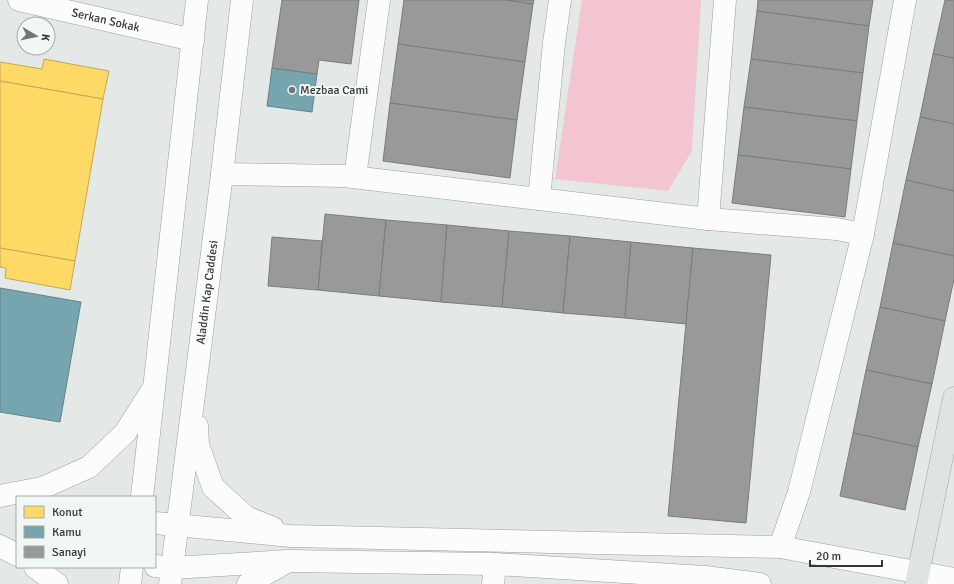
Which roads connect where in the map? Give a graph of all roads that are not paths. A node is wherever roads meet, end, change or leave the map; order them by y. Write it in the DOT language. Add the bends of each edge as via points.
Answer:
graph roads {
  1 [pos="19,0"];
  2 [pos="197,0"];
  3 [pos="242,0"];
  4 [pos="379,0"];
  5 [pos="560,0"];
  6 [pos="725,0"];
  7 [pos="905,0"];
  8 [pos="193,40"];
  9 [pos="222,174"];
  10 [pos="355,177"];
  11 [pos="539,199"];
  12 [pos="708,219"];
  13 [pos="863,234"];
  14 [pos="154,387"];
  15 [pos="194,392"];
  16 [pos="954,398"];
  17 [pos="0,496"];
  18 [pos="142,496"];
  19 [pos="0,500"];
  20 [pos="16,503"];
  21 [pos="156,524"];
  22 [pos="178,526"];
  23 [pos="291,536"];
  24 [pos="0,539"];
  25 [pos="16,542"];
  26 [pos="0,546"];
  27 [pos="780,547"];
  28 [pos="16,554"];
  29 [pos="288,561"];
  30 [pos="36,568"];
  31 [pos="132,568"];
  32 [pos="166,573"];
  33 [pos="494,574"];
  34 [pos="917,578"];
  35 [pos="954,579"];
  36 [pos="705,581"];
  37 [pos="57,584"];
  38 [pos="130,584"];
  39 [pos="248,584"];
  40 [pos="760,584"];
  1 -- 8 [label="street, Serkan Sokak"];
  2 -- 8 [label="street"];
  3 -- 9 [label="street, Aladdin Kap Caddesi"];
  4 -- 10 [label="street"];
  5 -- 11 [label="street"];
  6 -- 12 [label="street"];
  7 -- 13 [label="street"];
  8 -- 14 [label="street"];
  9 -- 10 [label="street"];
  9 -- 15 [label="street, Aladdin Kap Caddesi"];
  10 -- 11 [label="street"];
  11 -- 12 [label="street"];
  12 -- 13 [label="street" via="836,229"];
  13 -- 27 [label="street" via="799,492"];
  14 -- 17 [label="street" via="126,433 89,467 42,488"];
  14 -- 18 [label="street"];
  15 -- 22 [label="street, Aladdin Kap Caddesi"];
  15 -- 23 [label="street" via="198,445 213,487 246,517"];
  16 -- 34 [label="main road"];
  19 -- 20 [label="street"];
  21 -- 22 [label="street"];
  22 -- 23 [label="street"];
  22 -- 32 [label="street, Aladdin Kap Caddesi"];
  23 -- 27 [label="street"];
  24 -- 25 [label="street"];
  26 -- 28 [label="street"];
  27 -- 34 [label="street"];
  29 -- 32 [label="street"];
  29 -- 33 [label="street"];
  29 -- 39 [label="street"];
  30 -- 37 [label="street"];
  31 -- 38 [label="street"];
  33 -- 36 [label="street"];
  34 -- 35 [label="street"];
  36 -- 40 [label="street"];
}
